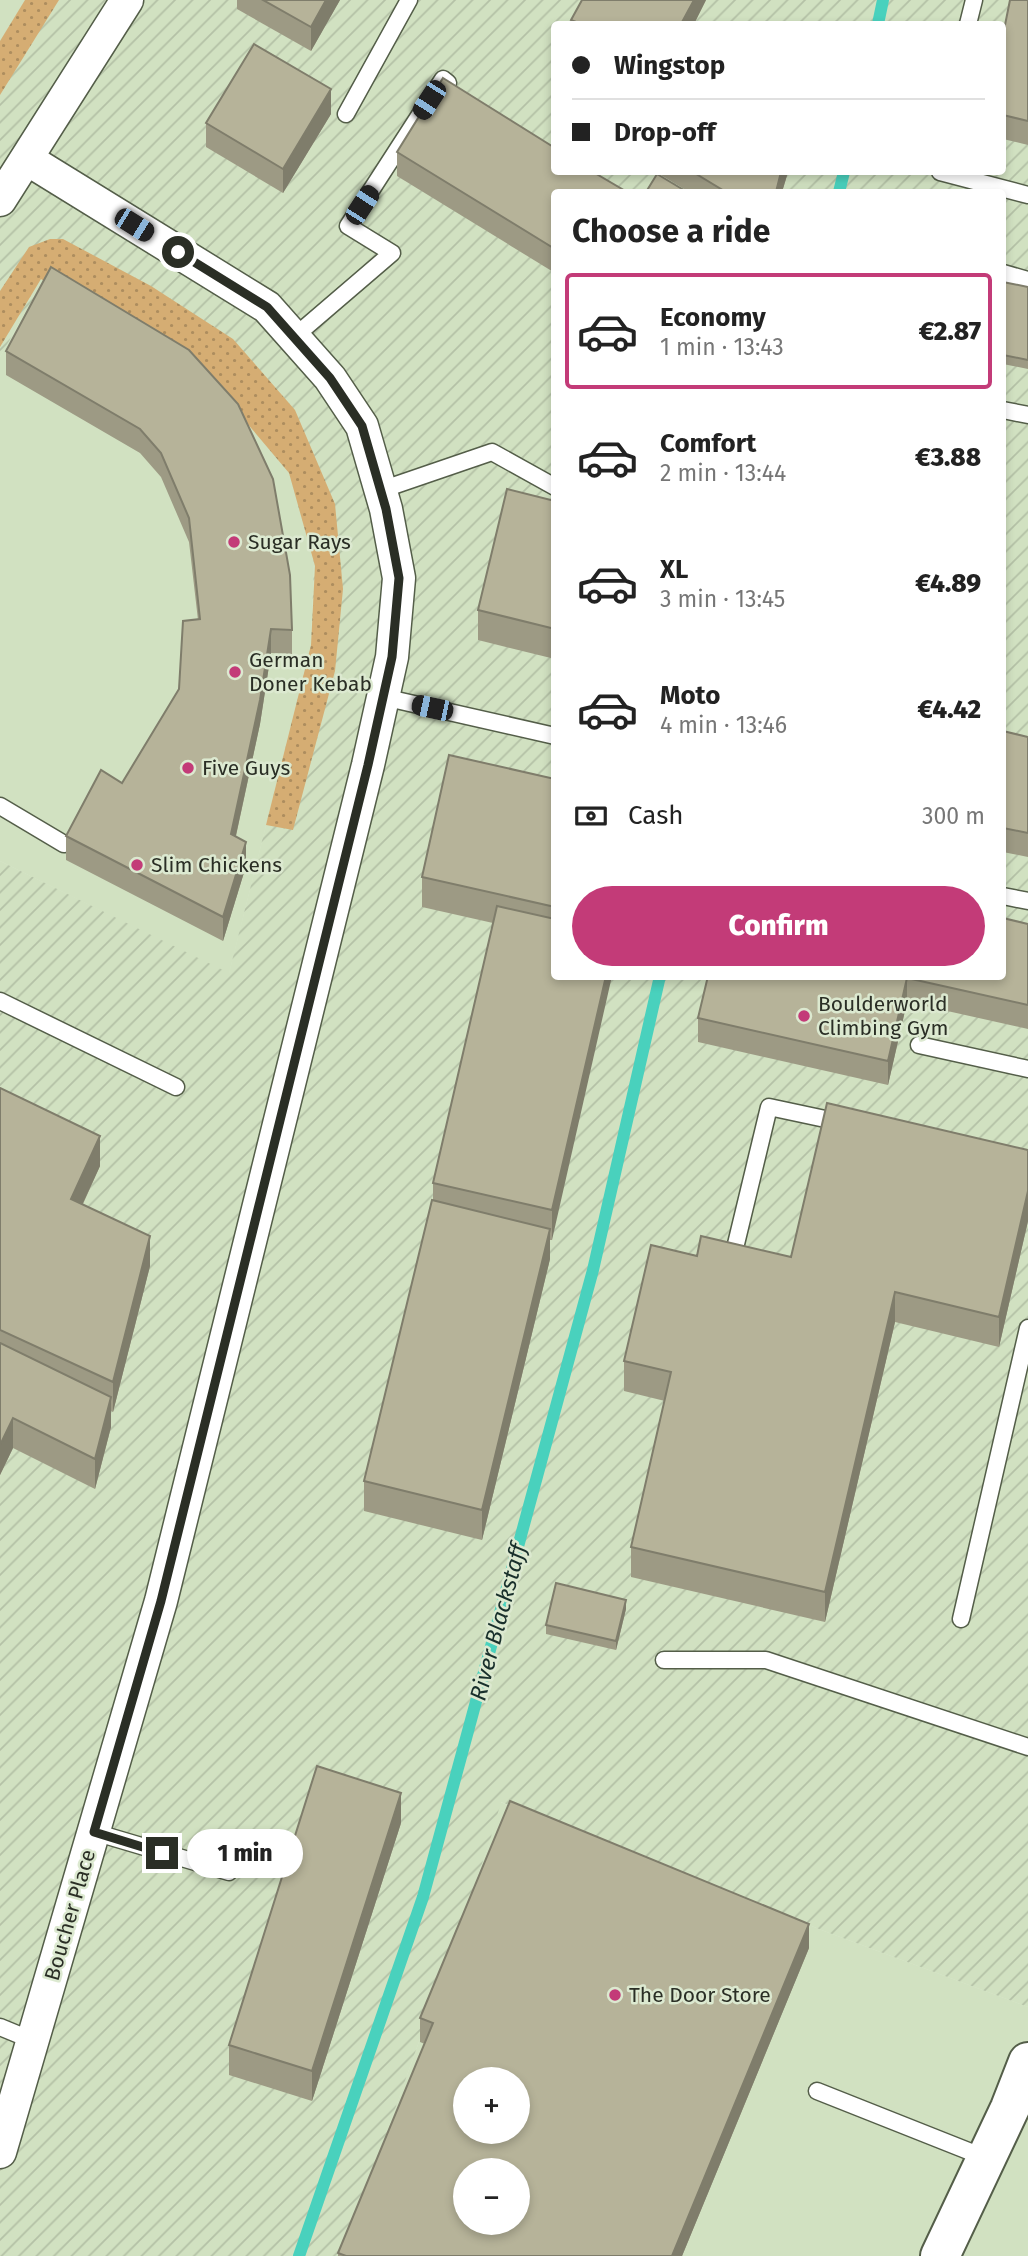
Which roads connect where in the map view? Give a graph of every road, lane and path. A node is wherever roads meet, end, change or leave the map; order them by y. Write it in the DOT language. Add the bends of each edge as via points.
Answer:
graph roads {
  1 [pos="127,0"];
  2 [pos="409,0"];
  3 [pos="974,0"];
  4 [pos="969,21"];
  5 [pos="465,93"];
  6 [pos="346,114"];
  7 [pos="27,159"];
  8 [pos="951,175"];
  9 [pos="1005,189"];
  10 [pos="1006,189"];
  11 [pos="1028,195"];
  12 [pos="0,200"];
  13 [pos="1006,274"];
  14 [pos="1028,280"];
  15 [pos="294,337"];
  16 [pos="1006,411"];
  17 [pos="1028,415"];
  18 [pos="551,485"];
  19 [pos="381,490"];
  20 [pos="383,697"];
  21 [pos="551,735"];
  22 [pos="0,806"];
  23 [pos="64,844"];
  24 [pos="1006,897"];
  25 [pos="1028,901"];
  26 [pos="0,1001"];
  27 [pos="919,1045"];
  28 [pos="1028,1069"];
  29 [pos="176,1087"];
  30 [pos="863,1127"];
  31 [pos="736,1244"];
  32 [pos="1028,1328"];
  33 [pos="961,1619"];
  34 [pos="664,1660"];
  35 [pos="1028,1747"];
  36 [pos="94,1832"];
  37 [pos="229,1872"];
  38 [pos="0,2027"];
  39 [pos="34,2040"];
  40 [pos="1028,2062"];
  41 [pos="817,2091"];
  42 [pos="0,2152"];
  43 [pos="986,2158"];
  44 [pos="940,2256"];
  1 -- 7 [label="street"];
  2 -- 6 [label="lane"];
  3 -- 4 [label="lane"];
  5 -- 15 [label="lane" via="443,79 348,226 392,253"];
  7 -- 12 [label="street"];
  7 -- 15 [label="street, Boucher Place" via="267,307"];
  8 -- 9 [label="lane"];
  10 -- 11 [label="lane"];
  13 -- 14 [label="lane"];
  15 -- 19 [label="street, Boucher Place" via="330,378 362,426"];
  16 -- 17 [label="lane"];
  18 -- 19 [label="lane" via="492,452"];
  19 -- 20 [label="street, Boucher Place" via="399,578 392,657"];
  20 -- 21 [label="lane"];
  20 -- 36 [label="street, Boucher Place" via="161,1601"];
  22 -- 23 [label="lane"];
  24 -- 25 [label="lane"];
  26 -- 29 [label="lane"];
  27 -- 28 [label="lane"];
  30 -- 31 [label="lane" via="769,1107"];
  32 -- 33 [label="lane"];
  34 -- 35 [label="lane" via="766,1660"];
  36 -- 37 [label="lane"];
  36 -- 39 [label="street, Boucher Place"];
  38 -- 39 [label="lane"];
  39 -- 42 [label="street, Boucher Place"];
  40 -- 43 [label="street"];
  41 -- 43 [label="lane"];
  43 -- 44 [label="street"];
}
